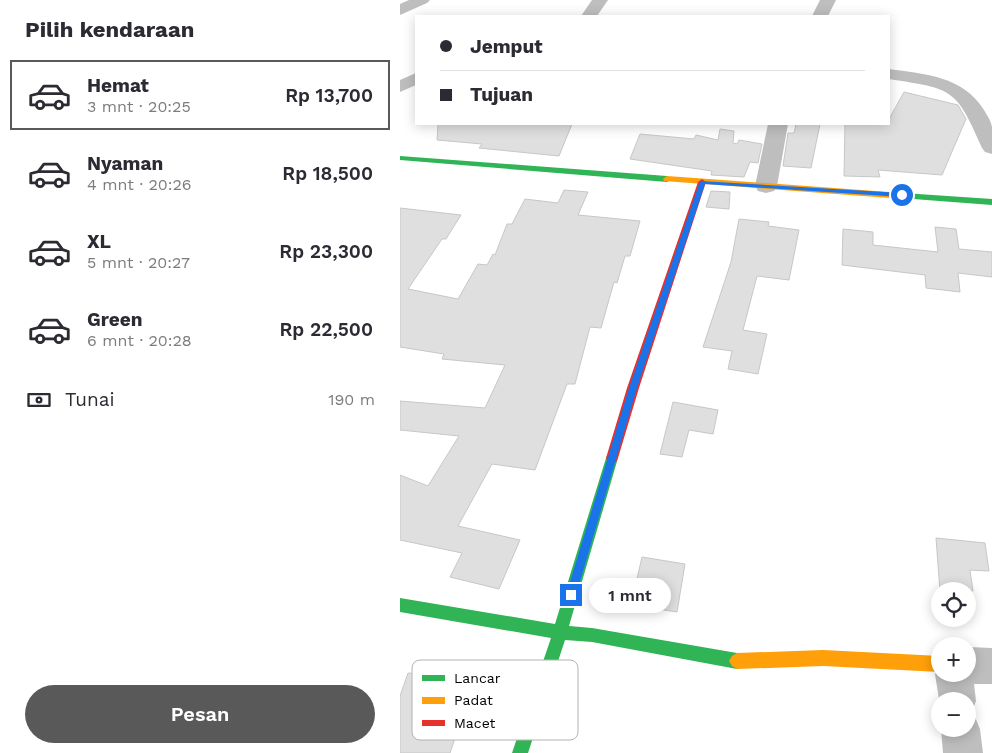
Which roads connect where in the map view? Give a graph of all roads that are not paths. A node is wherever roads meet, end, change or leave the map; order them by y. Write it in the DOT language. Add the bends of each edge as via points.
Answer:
graph roads {
  1 [pos="422,0"];
  2 [pos="828,0"];
  3 [pos="400,10"];
  4 [pos="820,15"];
  5 [pos="890,74"];
  6 [pos="415,79"];
  7 [pos="400,87"];
  8 [pos="778,125"];
  9 [pos="992,148"];
  10 [pos="400,158"];
  11 [pos="702,182"];
  12 [pos="766,186"];
  13 [pos="992,202"];
  14 [pos="400,605"];
  15 [pos="560,632"];
  16 [pos="551,660"];
  17 [pos="931,664"];
  18 [pos="976,665"];
  19 [pos="992,666"];
  20 [pos="961,737"];
  21 [pos="524,740"];
  22 [pos="520,753"];
  23 [pos="963,753"];
  1 -- 3 [label="street"];
  2 -- 4 [label="street"];
  5 -- 9 [label="street" via="936,83 961,94 970,102"];
  6 -- 7 [label="street"];
  8 -- 12 [label="street"];
  10 -- 11 [label="street"];
  11 -- 12 [label="street"];
  11 -- 15 [label="street" via="633,388"];
  12 -- 13 [label="street"];
  14 -- 15 [label="street"];
  15 -- 16 [label="street"];
  15 -- 17 [label="street" via="592,634 736,661 823,658"];
  18 -- 19 [label="street"];
  20 -- 23 [label="street"];
  21 -- 22 [label="street"];
}
